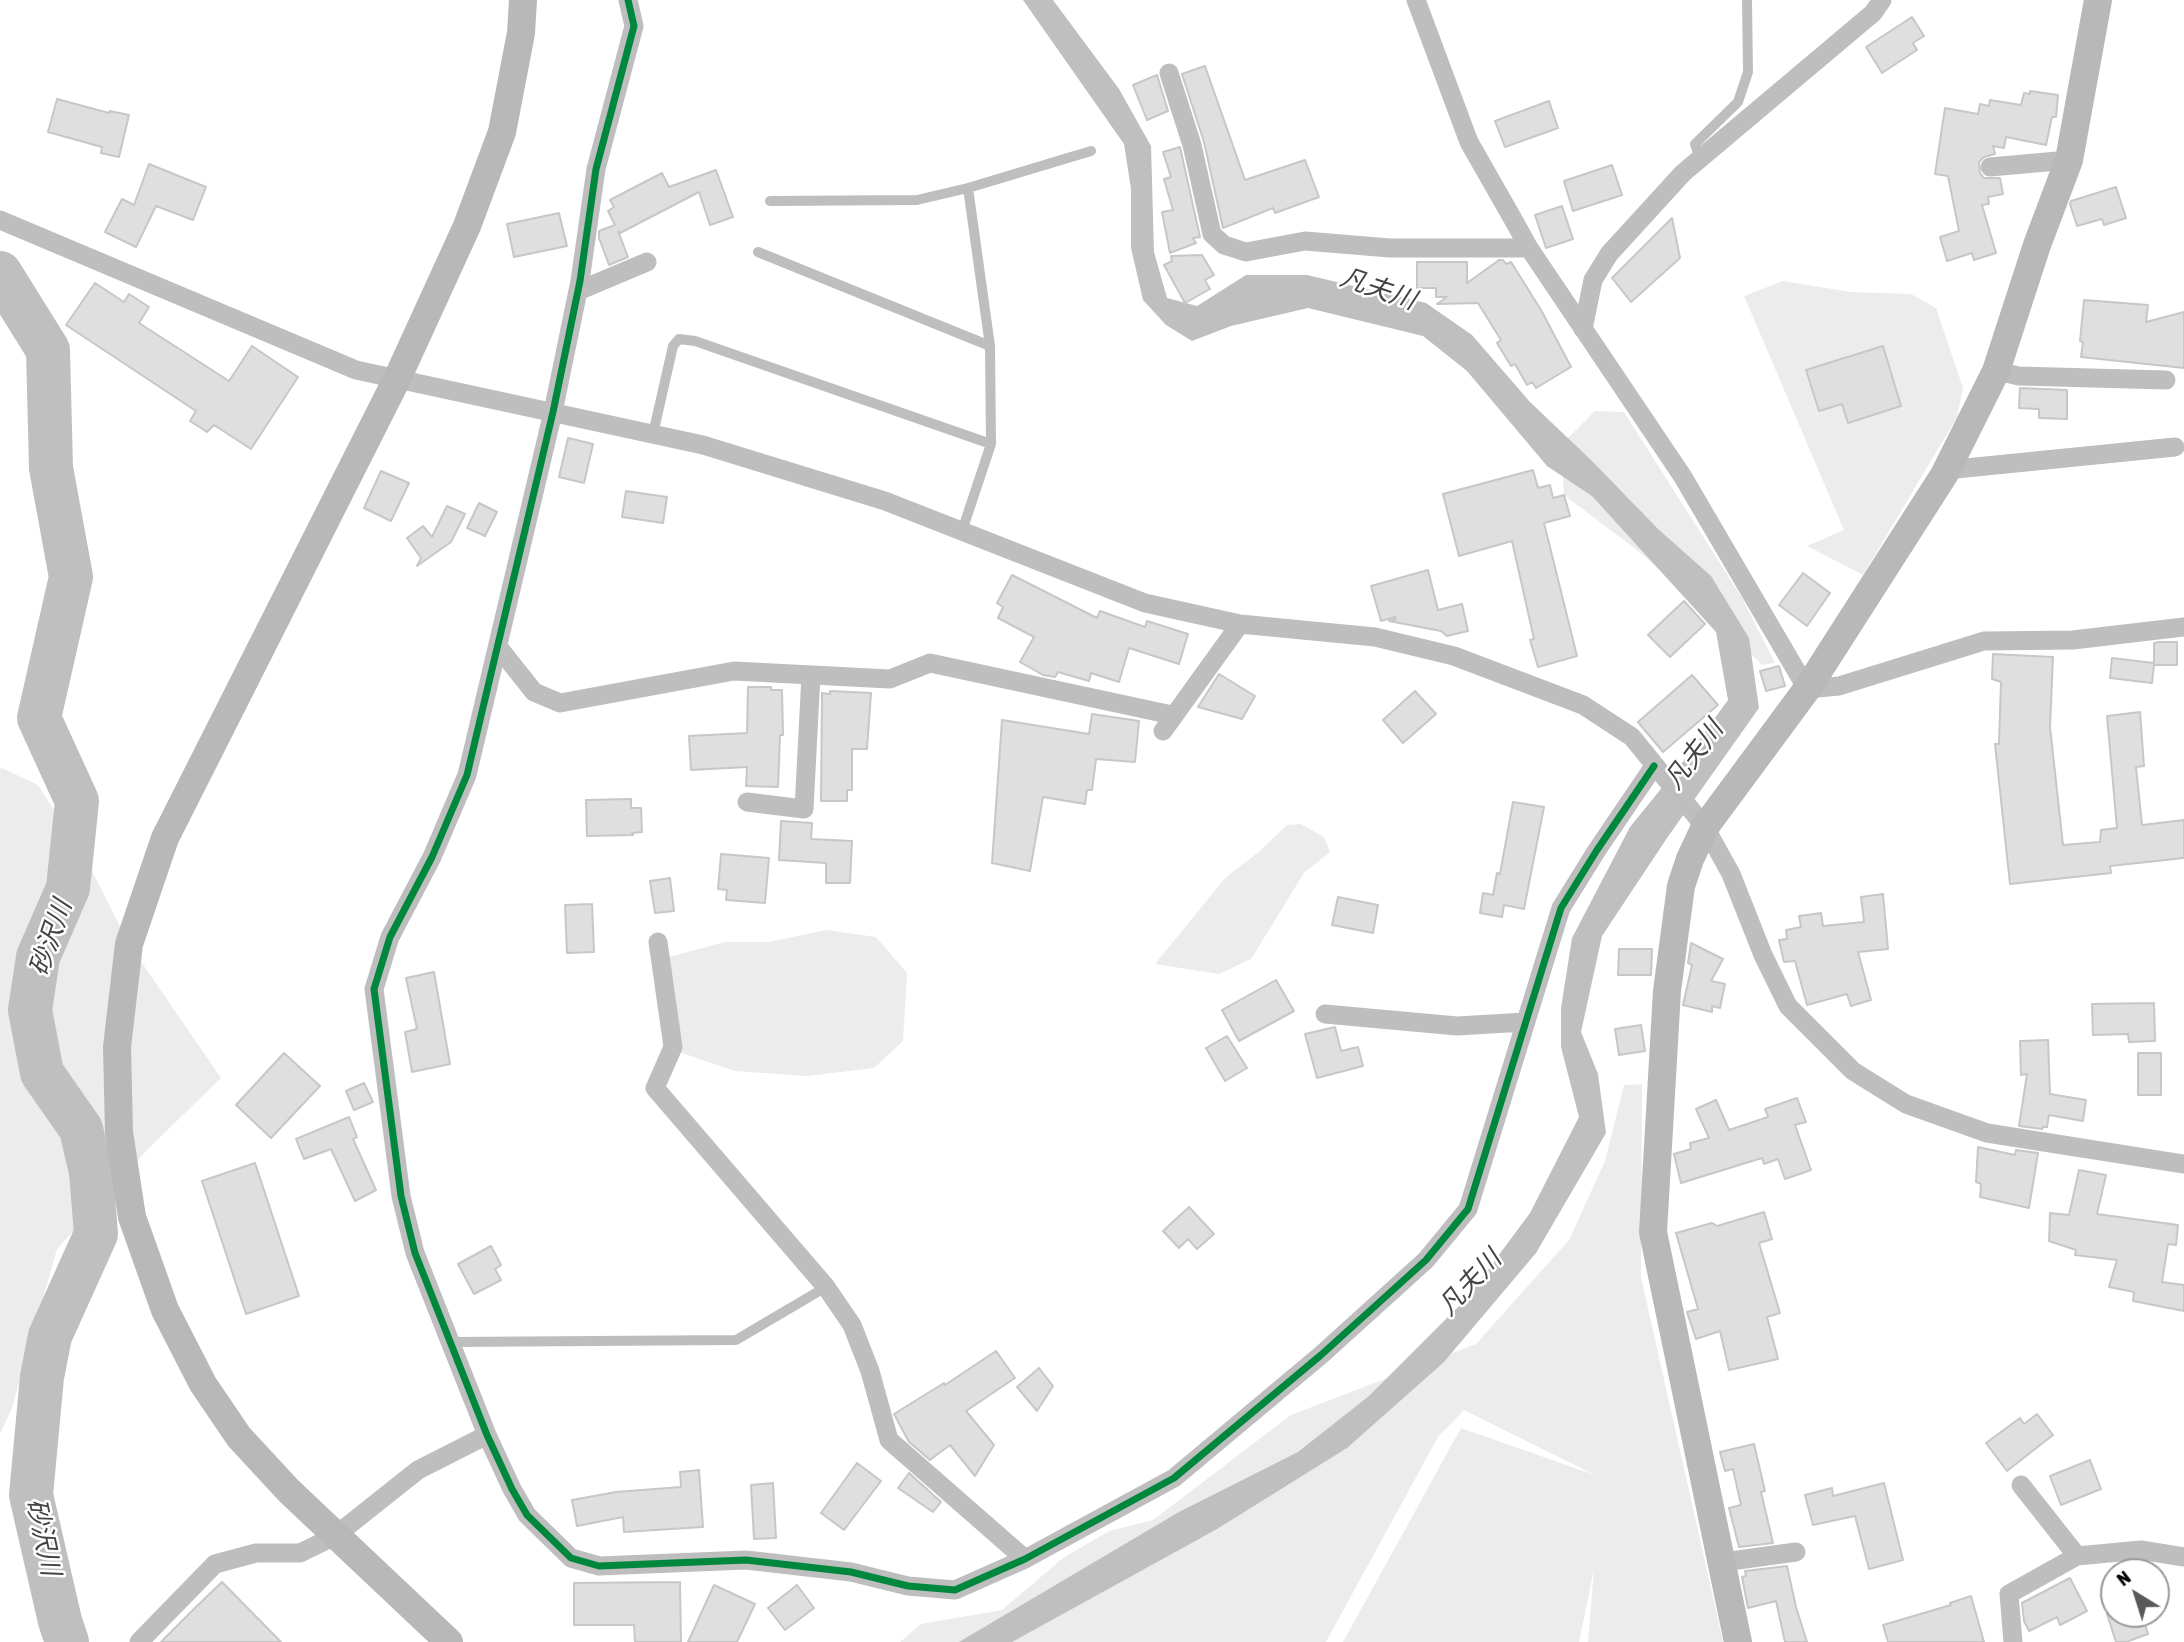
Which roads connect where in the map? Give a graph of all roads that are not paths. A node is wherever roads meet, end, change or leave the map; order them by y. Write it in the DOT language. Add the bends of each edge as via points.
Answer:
graph roads {
  1 [pos="523,0"];
  2 [pos="628,0"];
  3 [pos="1416,0"];
  4 [pos="1747,0"];
  5 [pos="1882,0"];
  6 [pos="2098,0"];
  7 [pos="1170,73"];
  8 [pos="1091,151"];
  9 [pos="1700,159"];
  10 [pos="2069,160"];
  11 [pos="1990,167"];
  12 [pos="968,188"];
  13 [pos="770,201"];
  14 [pos="0,220"];
  15 [pos="1530,248"];
  16 [pos="758,252"];
  17 [pos="647,262"];
  18 [pos="578,291"];
  19 [pos="1583,329"];
  20 [pos="990,346"];
  21 [pos="1996,371"];
  22 [pos="397,379"];
  23 [pos="2166,380"];
  24 [pos="553,412"];
  25 [pos="653,434"];
  26 [pos="991,443"];
  27 [pos="2175,447"];
  28 [pos="1946,470"];
  29 [pos="962,531"];
  30 [pos="1240,624"];
  31 [pos="2184,627"];
  32 [pos="499,648"];
  33 [pos="811,675"];
  34 [pos="1807,689"];
  35 [pos="1654,766"];
  36 [pos="747,802"];
  37 [pos="1705,827"];
  38 [pos="658,942"];
  39 [pos="1325,1014"];
  40 [pos="1525,1022"];
  41 [pos="2184,1164"];
  42 [pos="826,1287"];
  43 [pos="451,1342"];
  44 [pos="488,1434"];
  45 [pos="2021,1485"];
  46 [pos="335,1536"];
  47 [pos="1796,1552"];
  48 [pos="2077,1556"];
  49 [pos="2184,1557"];
  50 [pos="1025,1559"];
  51 [pos="1723,1562"];
  52 [pos="139,1642"];
  53 [pos="450,1642"];
  54 [pos="1738,1642"];
  55 [pos="2013,1642"];
  1 -- 22 [label="street" via="502,132 467,226"];
  2 -- 18 [label="street" via="634,26 596,169"];
  3 -- 15 [label="street" via="1469,142"];
  4 -- 9 [label="lane" via="1748,72 1738,103 1695,144"];
  5 -- 9 [label="street" via="1873,13"];
  6 -- 10 [label="street"];
  7 -- 15 [label="street" via="1212,234 1224,245 1246,252 1305,241 1390,248"];
  8 -- 12 [label="lane"];
  9 -- 19 [label="street" via="1609,254 1593,280"];
  10 -- 11 [label="street"];
  10 -- 21 [label="street"];
  12 -- 13 [label="lane" via="917,200"];
  12 -- 20 [label="lane"];
  14 -- 22 [label="street" via="356,370"];
  15 -- 19 [label="street"];
  16 -- 20 [label="lane"];
  17 -- 18 [label="street"];
  18 -- 24 [label="street"];
  19 -- 34 [label="street" via="1683,477"];
  20 -- 26 [label="lane"];
  21 -- 23 [label="street" via="2020,376"];
  21 -- 28 [label="street"];
  22 -- 24 [label="street"];
  22 -- 46 [label="street" via="166,838 129,944 117,1047 119,1132 132,1217 165,1310 203,1384 239,1437"];
  24 -- 25 [label="street"];
  24 -- 32 [label="street"];
  25 -- 26 [label="lane" via="673,346 679,339"];
  25 -- 29 [label="street" via="885,501"];
  26 -- 29 [label="lane"];
  27 -- 28 [label="street"];
  28 -- 34 [label="street"];
  29 -- 30 [label="street" via="1145,603"];
  30 -- 33 [label="street" via="1167,723 930,663 890,680"];
  30 -- 35 [label="street" via="1375,637 1454,656 1583,705 1632,737"];
  31 -- 34 [label="street" via="2073,640 1984,641 1839,686"];
  32 -- 33 [label="street" via="534,692 560,703 734,671"];
  32 -- 43 [label="street" via="467,775 432,858 390,937 374,989 401,1196 415,1253"];
  33 -- 36 [label="street" via="804,809"];
  34 -- 37 [label="street"];
  35 -- 37 [label="street"];
  35 -- 40 [label="street" via="1561,908"];
  37 -- 41 [label="street" via="1731,874 1788,1006 1853,1071 1906,1104 1987,1133"];
  37 -- 51 [label="street" via="1681,886 1667,991 1653,1233"];
  38 -- 42 [label="street" via="673,1047 655,1088"];
  39 -- 40 [label="street" via="1457,1026"];
  40 -- 50 [label="street" via="1468,1209 1426,1260 1174,1478"];
  42 -- 43 [label="lane" via="736,1340"];
  42 -- 50 [label="street" via="852,1325 889,1440"];
  43 -- 44 [label="street"];
  44 -- 46 [label="street" via="418,1470"];
  44 -- 50 [label="street" via="527,1515 570,1558 599,1566 746,1560 955,1590"];
  45 -- 48 [label="street"];
  46 -- 52 [label="street" via="300,1553 256,1553 215,1564"];
  46 -- 53 [label="street"];
  47 -- 51 [label="street"];
  48 -- 49 [label="street" via="2141,1550"];
  48 -- 55 [label="street" via="2009,1594"];
  51 -- 54 [label="street"];
}
